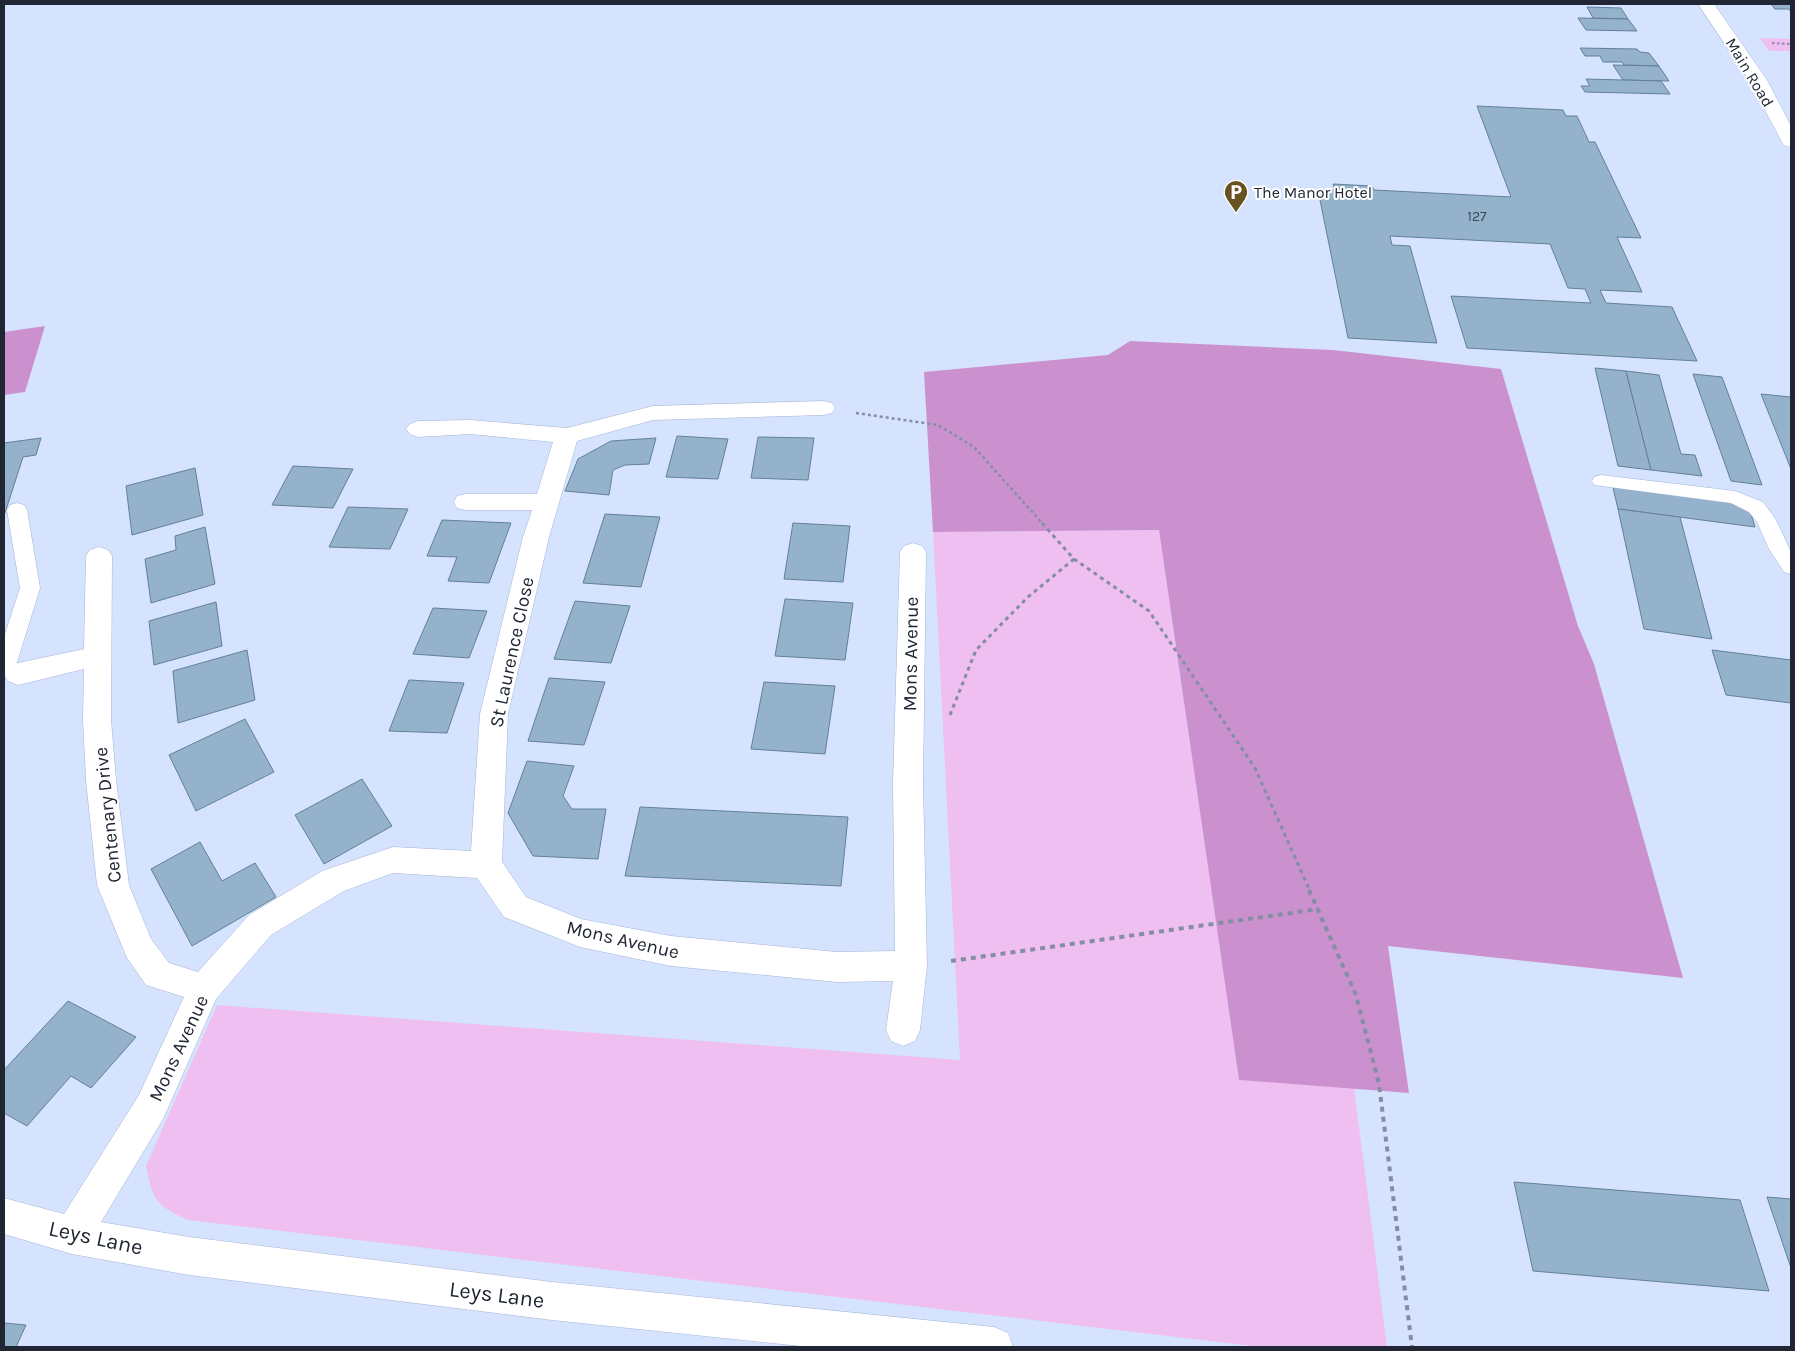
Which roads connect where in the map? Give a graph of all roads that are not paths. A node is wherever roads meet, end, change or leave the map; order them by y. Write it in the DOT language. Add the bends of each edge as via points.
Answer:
graph roads {
  1 [pos="1706,4"];
  2 [pos="1791,142"];
  3 [pos="824,408"];
  4 [pos="418,430"];
  5 [pos="567,436"];
  6 [pos="1602,481"];
  7 [pos="466,502"];
  8 [pos="547,502"];
  9 [pos="18,510"];
  10 [pos="913,552"];
  11 [pos="99,556"];
  12 [pos="1791,567"];
  13 [pos="98,656"];
  14 [pos="11,672"];
  15 [pos="486,865"];
  16 [pos="911,966"];
  17 [pos="204,989"];
  18 [pos="903,1030"];
  19 [pos="4,1216"];
  20 [pos="72,1235"];
  21 [pos="950,1345"];
  22 [pos="994,1347"];
  1 -- 2 [label="street, Main Road" via="1758,80"];
  3 -- 5 [label="street" via="652,413"];
  4 -- 5 [label="street" via="470,427"];
  5 -- 8 [label="street, St Laurence Close"];
  6 -- 12 [label="lane" via="1736,497 1756,507"];
  7 -- 8 [label="street"];
  8 -- 15 [label="street, St Laurence Close" via="494,714"];
  9 -- 14 [label="lane" via="30,588"];
  10 -- 16 [label="street, Mons Avenue" via="908,783"];
  11 -- 13 [label="street, Centenary Drive"];
  13 -- 14 [label="street"];
  13 -- 17 [label="street, Centenary Drive" via="101,780 113,885 138,948 158,974"];
  15 -- 16 [label="street, Mons Avenue" via="515,907 580,933 671,952 836,968"];
  15 -- 17 [label="street, Mons Avenue" via="393,860 333,881 260,925"];
  16 -- 18 [label="street, Mons Avenue"];
  17 -- 20 [label="street, Mons Avenue" via="151,1107"];
  19 -- 20 [label="street, Leys Lane"];
  20 -- 21 [label="street, Leys Lane" via="189,1256 552,1301"];
  21 -- 22 [label="street, Leys Lane"];
}
